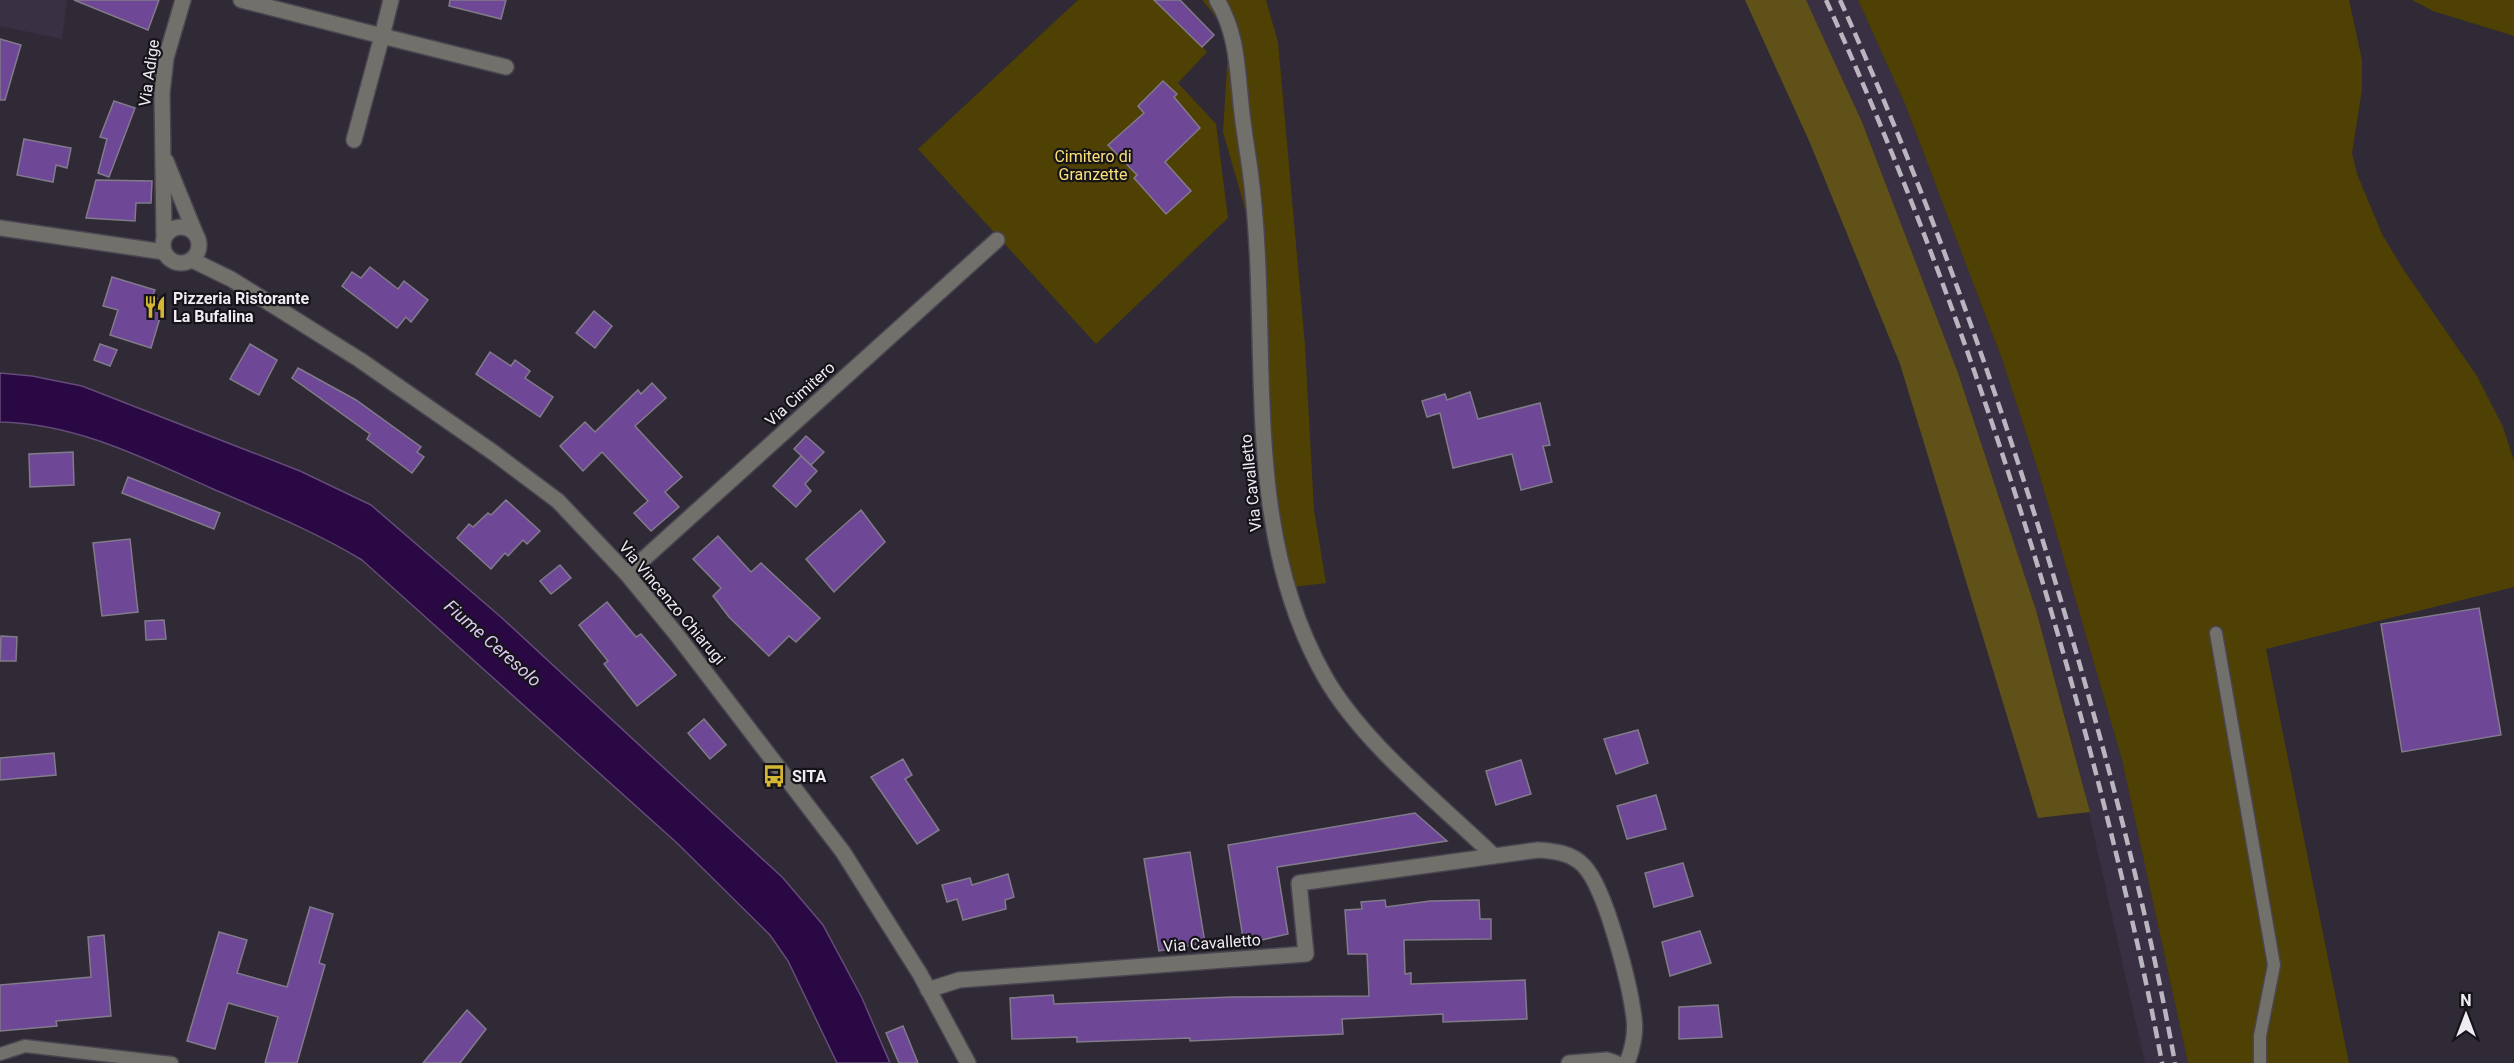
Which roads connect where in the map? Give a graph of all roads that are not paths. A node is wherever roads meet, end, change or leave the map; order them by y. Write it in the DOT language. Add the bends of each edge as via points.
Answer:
graph roads {
  1 [pos="183,0"];
  2 [pos="240,0"];
  3 [pos="391,0"];
  4 [pos="1217,0"];
  5 [pos="382,36"];
  6 [pos="506,67"];
  7 [pos="354,140"];
  8 [pos="163,153"];
  9 [pos="0,228"];
  10 [pos="198,239"];
  11 [pos="997,240"];
  12 [pos="164,245"];
  13 [pos="192,260"];
  14 [pos="231,279"];
  15 [pos="627,574"];
  16 [pos="2216,633"];
  17 [pos="1493,855"];
  18 [pos="928,990"];
  19 [pos="0,1054"];
  20 [pos="172,1063"];
  21 [pos="968,1063"];
  22 [pos="1569,1063"];
  23 [pos="1616,1063"];
  24 [pos="1627,1063"];
  25 [pos="2260,1063"];
  1 -- 8 [label="street, Via Adige" via="166,58 160,121"];
  2 -- 5 [label="street"];
  3 -- 5 [label="street"];
  4 -- 17 [label="street, Via Cavalletto" via="1237,47 1260,299 1264,467 1276,545 1298,624 1326,679 1364,729"];
  5 -- 6 [label="street"];
  5 -- 7 [label="street"];
  8 -- 10 [label="street, Via Adige"];
  8 -- 12 [label="street, Via Adige"];
  9 -- 12 [label="street" via="128,248"];
  10 -- 12 [label="street" via="188,228 177,227"];
  10 -- 13 [label="street"];
  10 -- 14 [label="street, Via Vincenzo Chiarugi"];
  11 -- 15 [label="street, Via Cimitero"];
  12 -- 13 [label="street" via="176,263"];
  13 -- 14 [label="street, Via Vincenzo Chiarugi"];
  14 -- 15 [label="street, Via Vincenzo Chiarugi" via="360,360 494,453 558,501"];
  15 -- 18 [label="street, Via Vincenzo Chiarugi" via="843,852"];
  16 -- 25 [label="lane" via="2274,966 2260,1036"];
  17 -- 18 [label="street, Via Cavalletto" via="1299,883 1306,954 959,980"];
  17 -- 24 [label="street, Via Cavalletto" via="1559,851 1583,865 1594,878 1610,922 1635,1019"];
  18 -- 21 [label="street, Via Vincenzo Chiarugi"];
  19 -- 20 [label="lane" via="25,1046"];
  22 -- 23 [label="street"];
}
